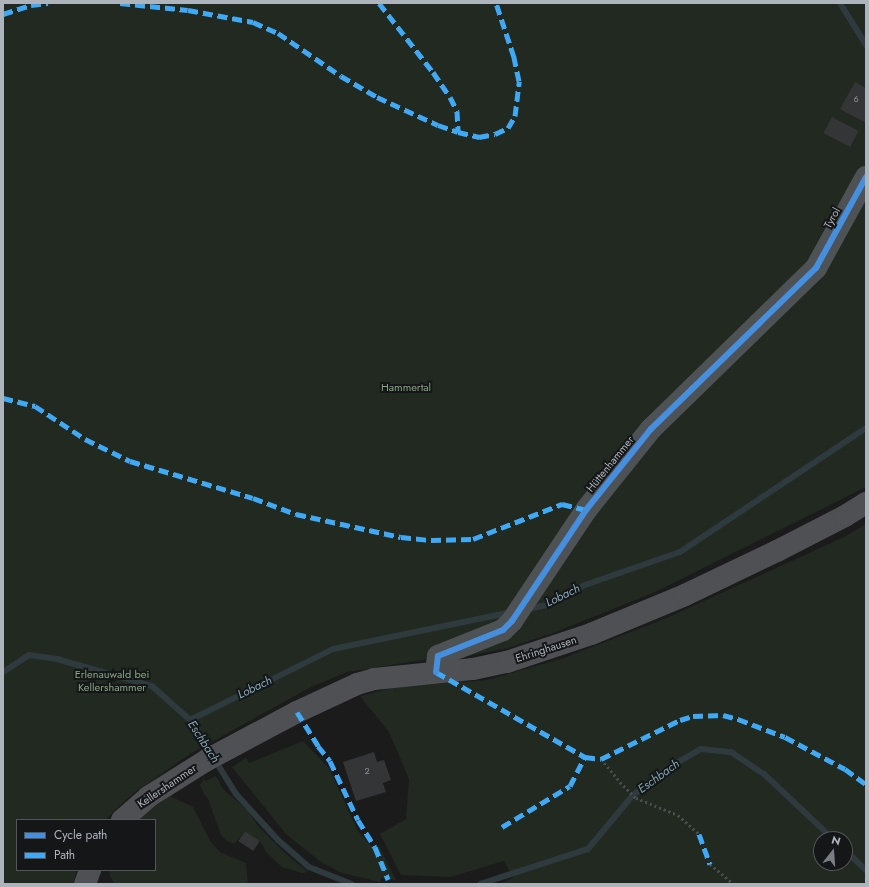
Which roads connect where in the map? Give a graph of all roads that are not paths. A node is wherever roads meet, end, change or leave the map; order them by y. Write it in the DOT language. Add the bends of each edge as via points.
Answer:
graph roads {
  1 [pos="866,177"];
  2 [pos="816,268"];
  3 [pos="866,503"];
  4 [pos="436,672"];
  5 [pos="215,756"];
  6 [pos="123,819"];
  7 [pos="90,871"];
  8 [pos="85,884"];
  1 -- 2 [label="street, Tyrol"];
  2 -- 4 [label="street, Hüttenhammer" via="651,429 586,510 512,621 502,630 438,656"];
  3 -- 4 [label="main road, Ehringhausen" via="777,551 684,595 591,634 507,662 473,669"];
  4 -- 5 [label="main road, Ehringhausen" via="374,679 358,684 297,712"];
  5 -- 6 [label="main road, Kellershammer" via="148,797"];
  7 -- 8 [label="main road"];
}
